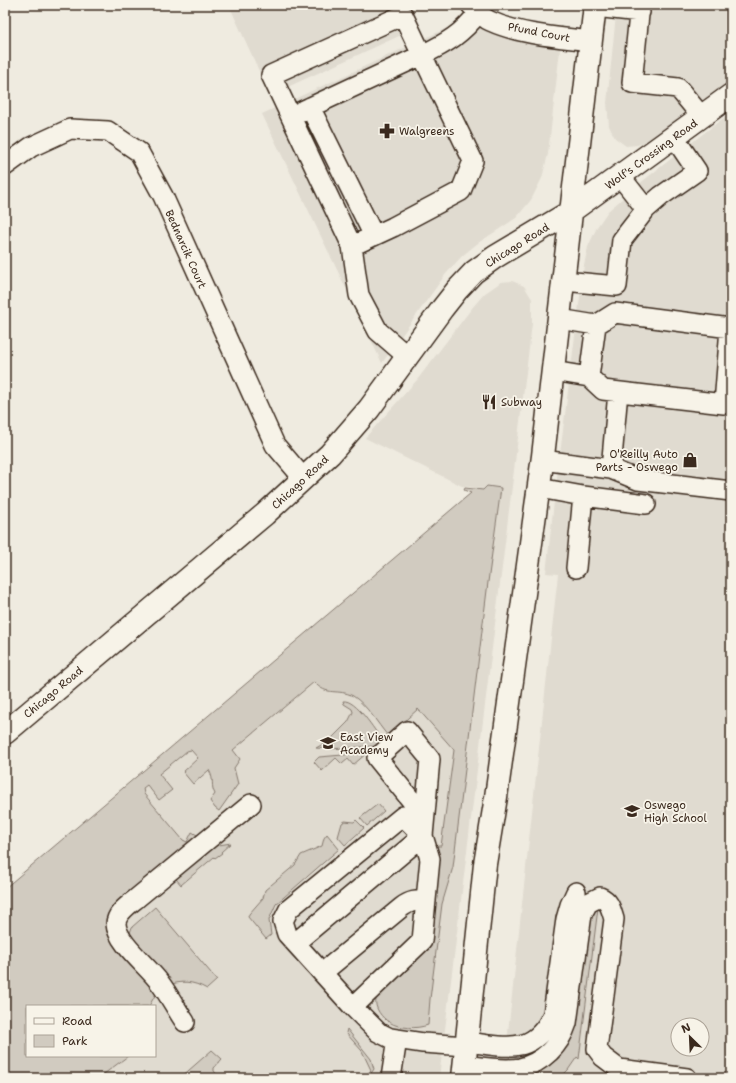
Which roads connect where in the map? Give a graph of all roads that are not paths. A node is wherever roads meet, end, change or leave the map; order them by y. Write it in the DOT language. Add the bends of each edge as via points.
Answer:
graph roads {
  1 [pos="595,6"];
  2 [pos="475,8"];
  3 [pos="640,9"];
  4 [pos="591,41"];
  5 [pos="422,55"];
  6 [pos="731,95"];
  7 [pos="310,107"];
  8 [pos="291,116"];
  9 [pos="702,117"];
  10 [pos="674,137"];
  11 [pos="5,166"];
  12 [pos="620,176"];
  13 [pos="646,209"];
  14 [pos="570,212"];
  15 [pos="374,236"];
  16 [pos="352,246"];
  17 [pos="564,280"];
  18 [pos="559,319"];
  19 [pos="596,325"];
  20 [pos="408,357"];
  21 [pos="729,368"];
  22 [pos="553,371"];
  23 [pos="589,376"];
  24 [pos="617,403"];
  25 [pos="542,460"];
  26 [pos="611,469"];
  27 [pos="304,479"];
  28 [pos="539,488"];
  29 [pos="731,491"];
  30 [pos="582,496"];
  31 [pos="646,504"];
  32 [pos="576,568"];
  33 [pos="5,733"];
  34 [pos="251,804"];
  35 [pos="424,816"];
  36 [pos="422,836"];
  37 [pos="576,892"];
  38 [pos="426,901"];
  39 [pos="295,943"];
  40 [pos="322,973"];
  41 [pos="353,1007"];
  42 [pos="185,1022"];
  43 [pos="397,1039"];
  44 [pos="465,1058"];
  45 [pos="391,1078"];
  46 [pos="687,1078"];
  1 -- 3 [label="street"];
  1 -- 4 [label="main road"];
  2 -- 4 [label="street, Pfund Court" via="489,21 516,30"];
  2 -- 5 [label="street" via="469,25 447,43"];
  3 -- 9 [label="street" via="632,83 678,88"];
  4 -- 14 [label="main road"];
  5 -- 7 [label="street"];
  5 -- 8 [label="street" via="402,15 271,75"];
  5 -- 15 [label="street" via="474,161 461,191"];
  6 -- 9 [label="main road, Wolf's Crossing Road"];
  7 -- 8 [label="street"];
  7 -- 15 [label="street"];
  8 -- 16 [label="street"];
  9 -- 10 [label="main road, Wolf's Crossing Road"];
  10 -- 12 [label="main road, Wolf's Crossing Road"];
  10 -- 13 [label="street" via="697,171"];
  11 -- 27 [label="street, Bednarcik Court" via="31,147 70,129 108,131 138,152 162,196 275,445"];
  12 -- 13 [label="street"];
  12 -- 14 [label="main road, Wolf's Crossing Road"];
  13 -- 17 [label="street" via="622,240 617,286"];
  14 -- 17 [label="main road"];
  14 -- 20 [label="main road, Chicago Road" via="495,256 474,272 457,290"];
  15 -- 16 [label="street"];
  16 -- 20 [label="street" via="359,295 378,331"];
  17 -- 18 [label="main road"];
  18 -- 19 [label="street"];
  18 -- 22 [label="main road"];
  19 -- 21 [label="street" via="615,314 730,328"];
  19 -- 23 [label="street"];
  20 -- 27 [label="main road, Chicago Road" via="369,409 330,454"];
  21 -- 23 [label="street" via="724,404 603,390"];
  22 -- 23 [label="street"];
  22 -- 25 [label="main road"];
  24 -- 26 [label="street"];
  25 -- 26 [label="street"];
  25 -- 28 [label="main road"];
  26 -- 29 [label="street" via="638,480"];
  27 -- 33 [label="main road, Chicago Road"];
  28 -- 30 [label="street"];
  28 -- 44 [label="main road" via="485,864"];
  30 -- 31 [label="street"];
  30 -- 32 [label="street"];
  34 -- 42 [label="street" via="137,898 120,913 116,923 128,948 159,982"];
  35 -- 36 [label="street"];
  36 -- 38 [label="street" via="430,859"];
  36 -- 39 [label="street"];
  36 -- 39 [label="street" via="403,816 289,909 283,921 287,934"];
  37 -- 44 [label="street" via="566,919 553,1014 546,1029 537,1038 522,1046 502,1046"];
  38 -- 40 [label="street" via="412,901 402,907"];
  38 -- 41 [label="street" via="422,941"];
  39 -- 40 [label="street"];
  40 -- 41 [label="street"];
  41 -- 43 [label="street" via="378,1032"];
  43 -- 44 [label="street" via="423,1043"];
  43 -- 45 [label="street"];
  44 -- 46 [label="street" via="500,1069 520,1068 540,1059 558,1044 567,1023 582,914 588,903 600,897 610,905 614,919 597,1049 619,1069"];
}
